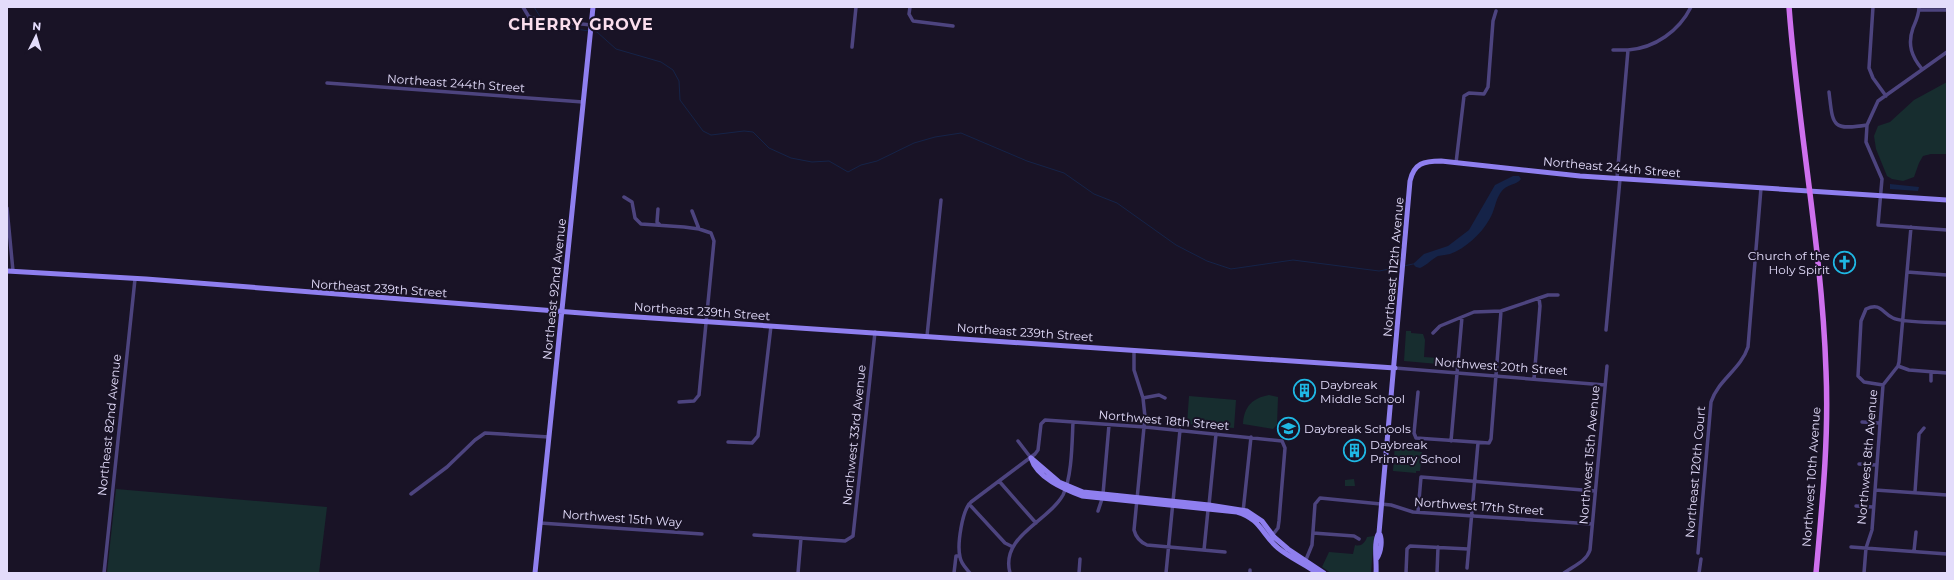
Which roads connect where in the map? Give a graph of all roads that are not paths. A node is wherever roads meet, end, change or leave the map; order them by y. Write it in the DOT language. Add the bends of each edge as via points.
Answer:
graph roads {
  1 [pos="523,7"];
  2 [pos="593,7"];
  3 [pos="856,7"];
  4 [pos="910,7"];
  5 [pos="1691,7"];
  6 [pos="1789,7"];
  7 [pos="1874,7"];
  8 [pos="1919,8"];
  9 [pos="1947,10"];
  10 [pos="1496,11"];
  11 [pos="591,25"];
  12 [pos="953,26"];
  13 [pos="852,47"];
  14 [pos="1613,50"];
  15 [pos="1628,50"];
  16 [pos="1947,52"];
  17 [pos="1922,70"];
  18 [pos="327,83"];
  19 [pos="1829,92"];
  20 [pos="1886,96"];
  21 [pos="583,102"];
  22 [pos="1867,124"];
  23 [pos="1456,163"];
  24 [pos="1415,168"];
  25 [pos="1619,178"];
  26 [pos="1761,188"];
  27 [pos="1810,191"];
  28 [pos="1880,196"];
  29 [pos="624,197"];
  30 [pos="941,200"];
  31 [pos="1947,200"];
  32 [pos="7,208"];
  33 [pos="658,209"];
  34 [pos="692,211"];
  35 [pos="660,225"];
  36 [pos="1911,227"];
  37 [pos="699,229"];
  38 [pos="1947,230"];
  39 [pos="7,271"];
  40 [pos="13,271"];
  41 [pos="1907,272"];
  42 [pos="1947,275"];
  43 [pos="135,279"];
  44 [pos="1558,295"];
  45 [pos="1538,298"];
  46 [pos="1501,311"];
  47 [pos="562,312"];
  48 [pos="1462,317"];
  49 [pos="1903,320"];
  50 [pos="705,321"];
  51 [pos="1947,323"];
  52 [pos="770,326"];
  53 [pos="1606,330"];
  54 [pos="875,332"];
  55 [pos="1433,333"];
  56 [pos="927,336"];
  57 [pos="1134,350"];
  58 [pos="1607,366"];
  59 [pos="1898,366"];
  60 [pos="1395,368"];
  61 [pos="1932,372"];
  62 [pos="1457,373"];
  63 [pos="1947,373"];
  64 [pos="1496,376"];
  65 [pos="1534,379"];
  66 [pos="1931,380"];
  67 [pos="1605,385"];
  68 [pos="1882,385"];
  69 [pos="1418,392"];
  70 [pos="1144,398"];
  71 [pos="1165,398"];
  72 [pos="679,402"];
  73 [pos="1073,422"];
  74 [pos="1862,422"];
  75 [pos="1879,423"];
  76 [pos="1110,425"];
  77 [pos="1145,427"];
  78 [pos="1924,428"];
  79 [pos="1180,430"];
  80 [pos="1216,434"];
  81 [pos="549,437"];
  82 [pos="1251,437"];
  83 [pos="1018,441"];
  84 [pos="1451,441"];
  85 [pos="728,442"];
  86 [pos="1478,443"];
  87 [pos="1031,458"];
  88 [pos="1859,464"];
  89 [pos="1876,465"];
  90 [pos="999,481"];
  91 [pos="1474,482"];
  92 [pos="1065,488"];
  93 [pos="1875,490"];
  94 [pos="1595,491"];
  95 [pos="1915,492"];
  96 [pos="411,494"];
  97 [pos="1947,495"];
  98 [pos="1102,497"];
  99 [pos="1137,500"];
  100 [pos="969,504"];
  101 [pos="1173,504"];
  102 [pos="1382,504"];
  103 [pos="1856,506"];
  104 [pos="1209,507"];
  105 [pos="1873,507"];
  106 [pos="1098,512"];
  107 [pos="1243,512"];
  108 [pos="1418,512"];
  109 [pos="1471,515"];
  110 [pos="540,523"];
  111 [pos="1036,523"];
  112 [pos="1592,524"];
  113 [pos="1916,532"];
  114 [pos="1313,533"];
  115 [pos="702,534"];
  116 [pos="754,534"];
  117 [pos="1271,537"];
  118 [pos="801,538"];
  119 [pos="1359,539"];
  120 [pos="1012,547"];
  121 [pos="1169,547"];
  122 [pos="1438,547"];
  123 [pos="1850,547"];
  124 [pos="1866,548"];
  125 [pos="1204,550"];
  126 [pos="1468,550"];
  127 [pos="1914,551"];
  128 [pos="1225,552"];
  129 [pos="1698,553"];
  130 [pos="1947,554"];
  131 [pos="959,556"];
  132 [pos="1080,559"];
  133 [pos="1701,560"];
  134 [pos="1305,563"];
  135 [pos="1467,568"];
  136 [pos="103,572"];
  137 [pos="535,573"];
  138 [pos="798,573"];
  139 [pos="954,573"];
  140 [pos="970,573"];
  141 [pos="1010,573"];
  142 [pos="1079,573"];
  143 [pos="1166,573"];
  144 [pos="1318,573"];
  145 [pos="1324,573"];
  146 [pos="1376,573"];
  147 [pos="1406,573"];
  148 [pos="1437,573"];
  149 [pos="1564,573"];
  150 [pos="1699,573"];
  151 [pos="1816,573"];
  152 [pos="1864,573"];
  1 -- 11 [label="street" via="529,17 536,19"];
  2 -- 11 [label="street, Northeast 92nd Avenue"];
  3 -- 13 [label="street"];
  4 -- 12 [label="street" via="911,19 917,22"];
  5 -- 15 [label="street" via="1680,24 1668,35 1654,43"];
  6 -- 27 [label="main road, Northwest 10th Avenue"];
  7 -- 20 [label="street" via="1869,68"];
  8 -- 9 [label="street"];
  8 -- 17 [label="street" via="1910,48 1912,57"];
  10 -- 23 [label="street" via="1493,20 1488,87 1484,94 1469,93 1464,96"];
  11 -- 21 [label="street, Northeast 92nd Avenue"];
  14 -- 15 [label="street"];
  15 -- 25 [label="street"];
  16 -- 17 [label="street"];
  17 -- 20 [label="street"];
  18 -- 21 [label="street, Northeast 244th Street"];
  19 -- 22 [label="street" via="1832,117 1838,126 1845,128"];
  20 -- 22 [label="street" via="1874,106"];
  21 -- 47 [label="street, Northeast 92nd Avenue"];
  22 -- 28 [label="street" via="1866,142 1881,177"];
  23 -- 24 [label="street, Northeast 244th Street" via="1425,162"];
  23 -- 25 [label="street, Northeast 244th Street"];
  24 -- 60 [label="street, Northeast 112th Avenue" via="1410,181"];
  25 -- 26 [label="street, Northeast 244th Street"];
  25 -- 53 [label="street"];
  26 -- 27 [label="street, Northeast 244th Street"];
  26 -- 129 [label="street, Northeast 120th Court" via="1748,347 1743,358 1716,389 1711,402"];
  27 -- 28 [label="street, Northeast 244th Street"];
  27 -- 151 [label="main road, Northwest 10th Avenue" via="1823,322 1827,400 1825,468"];
  28 -- 31 [label="street, Northeast 244th Street"];
  28 -- 36 [label="street" via="1878,225"];
  29 -- 35 [label="street" via="632,202 638,222 644,225"];
  30 -- 56 [label="street"];
  32 -- 40 [label="street"];
  33 -- 35 [label="street" via="656,222"];
  34 -- 37 [label="street"];
  35 -- 37 [label="street"];
  36 -- 38 [label="street"];
  36 -- 41 [label="street"];
  37 -- 50 [label="street" via="711,233 714,241"];
  39 -- 40 [label="street, Northeast 239th Street"];
  40 -- 43 [label="street, Northeast 239th Street"];
  41 -- 42 [label="street"];
  41 -- 49 [label="street"];
  43 -- 47 [label="street, Northeast 239th Street"];
  43 -- 136 [label="street, Northeast 82nd Avenue"];
  44 -- 45 [label="street" via="1550,294"];
  45 -- 46 [label="street"];
  45 -- 65 [label="street" via="1540,306"];
  46 -- 48 [label="street" via="1477,312"];
  46 -- 64 [label="street"];
  47 -- 50 [label="street, Northeast 239th Street"];
  47 -- 81 [label="street, Northeast 92nd Avenue"];
  48 -- 55 [label="street" via="1440,326"];
  48 -- 62 [label="street"];
  49 -- 51 [label="street"];
  49 -- 59 [label="street"];
  49 -- 68 [label="street" via="1894,318 1879,307 1866,309 1861,321 1857,372 1860,379"];
  50 -- 52 [label="street, Northeast 239th Street"];
  50 -- 72 [label="street" via="699,395 694,401"];
  52 -- 54 [label="street, Northeast 239th Street"];
  52 -- 85 [label="street" via="758,436 752,443"];
  54 -- 56 [label="street, Northeast 239th Street"];
  54 -- 118 [label="street, Northwest 33rd Avenue" via="854,533 850,539 844,541"];
  56 -- 57 [label="street, Northeast 239th Street"];
  57 -- 60 [label="street, Northeast 239th Street"];
  57 -- 70 [label="street" via="1134,370"];
  58 -- 67 [label="street, Northwest 15th Avenue"];
  59 -- 61 [label="street" via="1909,370"];
  59 -- 68 [label="street, Northwest 8th Avenue"];
  60 -- 62 [label="street, Northwest 20th Street"];
  60 -- 102 [label="street, Northeast 112th Avenue"];
  61 -- 63 [label="street"];
  61 -- 66 [label="street"];
  62 -- 64 [label="street, Northwest 20th Street"];
  62 -- 84 [label="street"];
  64 -- 65 [label="street, Northwest 20th Street"];
  64 -- 86 [label="street" via="1491,439 1489,443"];
  65 -- 67 [label="street, Northwest 20th Street"];
  67 -- 94 [label="street, Northwest 15th Avenue"];
  68 -- 75 [label="street, Northwest 8th Avenue"];
  69 -- 84 [label="street" via="1415,437"];
  70 -- 71 [label="street" via="1159,395"];
  70 -- 77 [label="street"];
  73 -- 76 [label="street, Northwest 18th Street"];
  73 -- 87 [label="street, Northwest 18th Street" via="1042,421 1038,450"];
  73 -- 92 [label="street"];
  74 -- 75 [label="street"];
  75 -- 89 [label="street, Northwest 8th Avenue"];
  76 -- 77 [label="street, Northwest 18th Street"];
  76 -- 98 [label="street"];
  77 -- 79 [label="street, Northwest 18th Street"];
  77 -- 99 [label="street"];
  78 -- 95 [label="street" via="1919,434"];
  79 -- 80 [label="street, Northwest 18th Street"];
  79 -- 101 [label="street"];
  80 -- 82 [label="street, Northwest 18th Street"];
  80 -- 104 [label="street"];
  81 -- 96 [label="street" via="485,433 447,467"];
  81 -- 110 [label="street, Northeast 92nd Avenue"];
  82 -- 107 [label="street"];
  82 -- 117 [label="street, Northwest 18th Street" via="1284,442 1279,521 1278,528"];
  83 -- 87 [label="street"];
  84 -- 86 [label="street"];
  86 -- 91 [label="street"];
  87 -- 90 [label="street"];
  87 -- 92 [label="street" via="1032,464 1046,478"];
  88 -- 89 [label="street"];
  89 -- 93 [label="street, Northwest 8th Avenue"];
  90 -- 100 [label="street"];
  90 -- 111 [label="street"];
  91 -- 94 [label="street"];
  91 -- 108 [label="street" via="1421,477"];
  91 -- 109 [label="street"];
  92 -- 98 [label="street" via="1082,496"];
  92 -- 111 [label="street" via="1057,503"];
  93 -- 95 [label="street"];
  93 -- 105 [label="street, Northwest 8th Avenue"];
  94 -- 112 [label="street, Northwest 15th Avenue"];
  95 -- 97 [label="street"];
  98 -- 99 [label="street"];
  98 -- 106 [label="street"];
  99 -- 101 [label="street"];
  99 -- 121 [label="street" via="1134,530 1138,539 1147,545"];
  100 -- 120 [label="street"];
  100 -- 131 [label="street" via="965,508"];
  101 -- 104 [label="street"];
  101 -- 121 [label="street"];
  102 -- 108 [label="street, Northwest 17th Street"];
  102 -- 114 [label="street, Northwest 17th Street" via="1318,499 1315,504"];
  102 -- 146 [label="street, Northeast 112th Avenue" via="1380,555 1377,558"];
  103 -- 105 [label="street"];
  104 -- 107 [label="street"];
  104 -- 125 [label="street"];
  105 -- 124 [label="street, Northwest 8th Avenue" via="1872,530"];
  107 -- 117 [label="street"];
  108 -- 109 [label="street, Northwest 17th Street"];
  109 -- 112 [label="street, Northwest 17th Street"];
  109 -- 126 [label="street"];
  110 -- 115 [label="street, Northwest 15th Way"];
  110 -- 137 [label="street, Northeast 92nd Avenue"];
  111 -- 120 [label="street"];
  112 -- 149 [label="street, Northwest 15th Avenue" via="1591,545 1586,558"];
  113 -- 127 [label="street"];
  114 -- 119 [label="street" via="1354,536"];
  114 -- 134 [label="street"];
  116 -- 118 [label="street"];
  117 -- 134 [label="street" via="1278,548"];
  118 -- 138 [label="street"];
  120 -- 141 [label="street" via="1008,561"];
  121 -- 125 [label="street"];
  121 -- 143 [label="street"];
  122 -- 126 [label="street"];
  122 -- 147 [label="street" via="1409,546"];
  122 -- 148 [label="street"];
  123 -- 124 [label="street"];
  124 -- 127 [label="street"];
  124 -- 152 [label="street, Northwest 8th Avenue"];
  125 -- 128 [label="street"];
  126 -- 135 [label="street"];
  127 -- 130 [label="street"];
  131 -- 139 [label="street" via="956,556"];
  131 -- 140 [label="street"];
  132 -- 142 [label="street"];
  133 -- 150 [label="street"];
  134 -- 144 [label="street"];
  134 -- 145 [label="street"];
}
